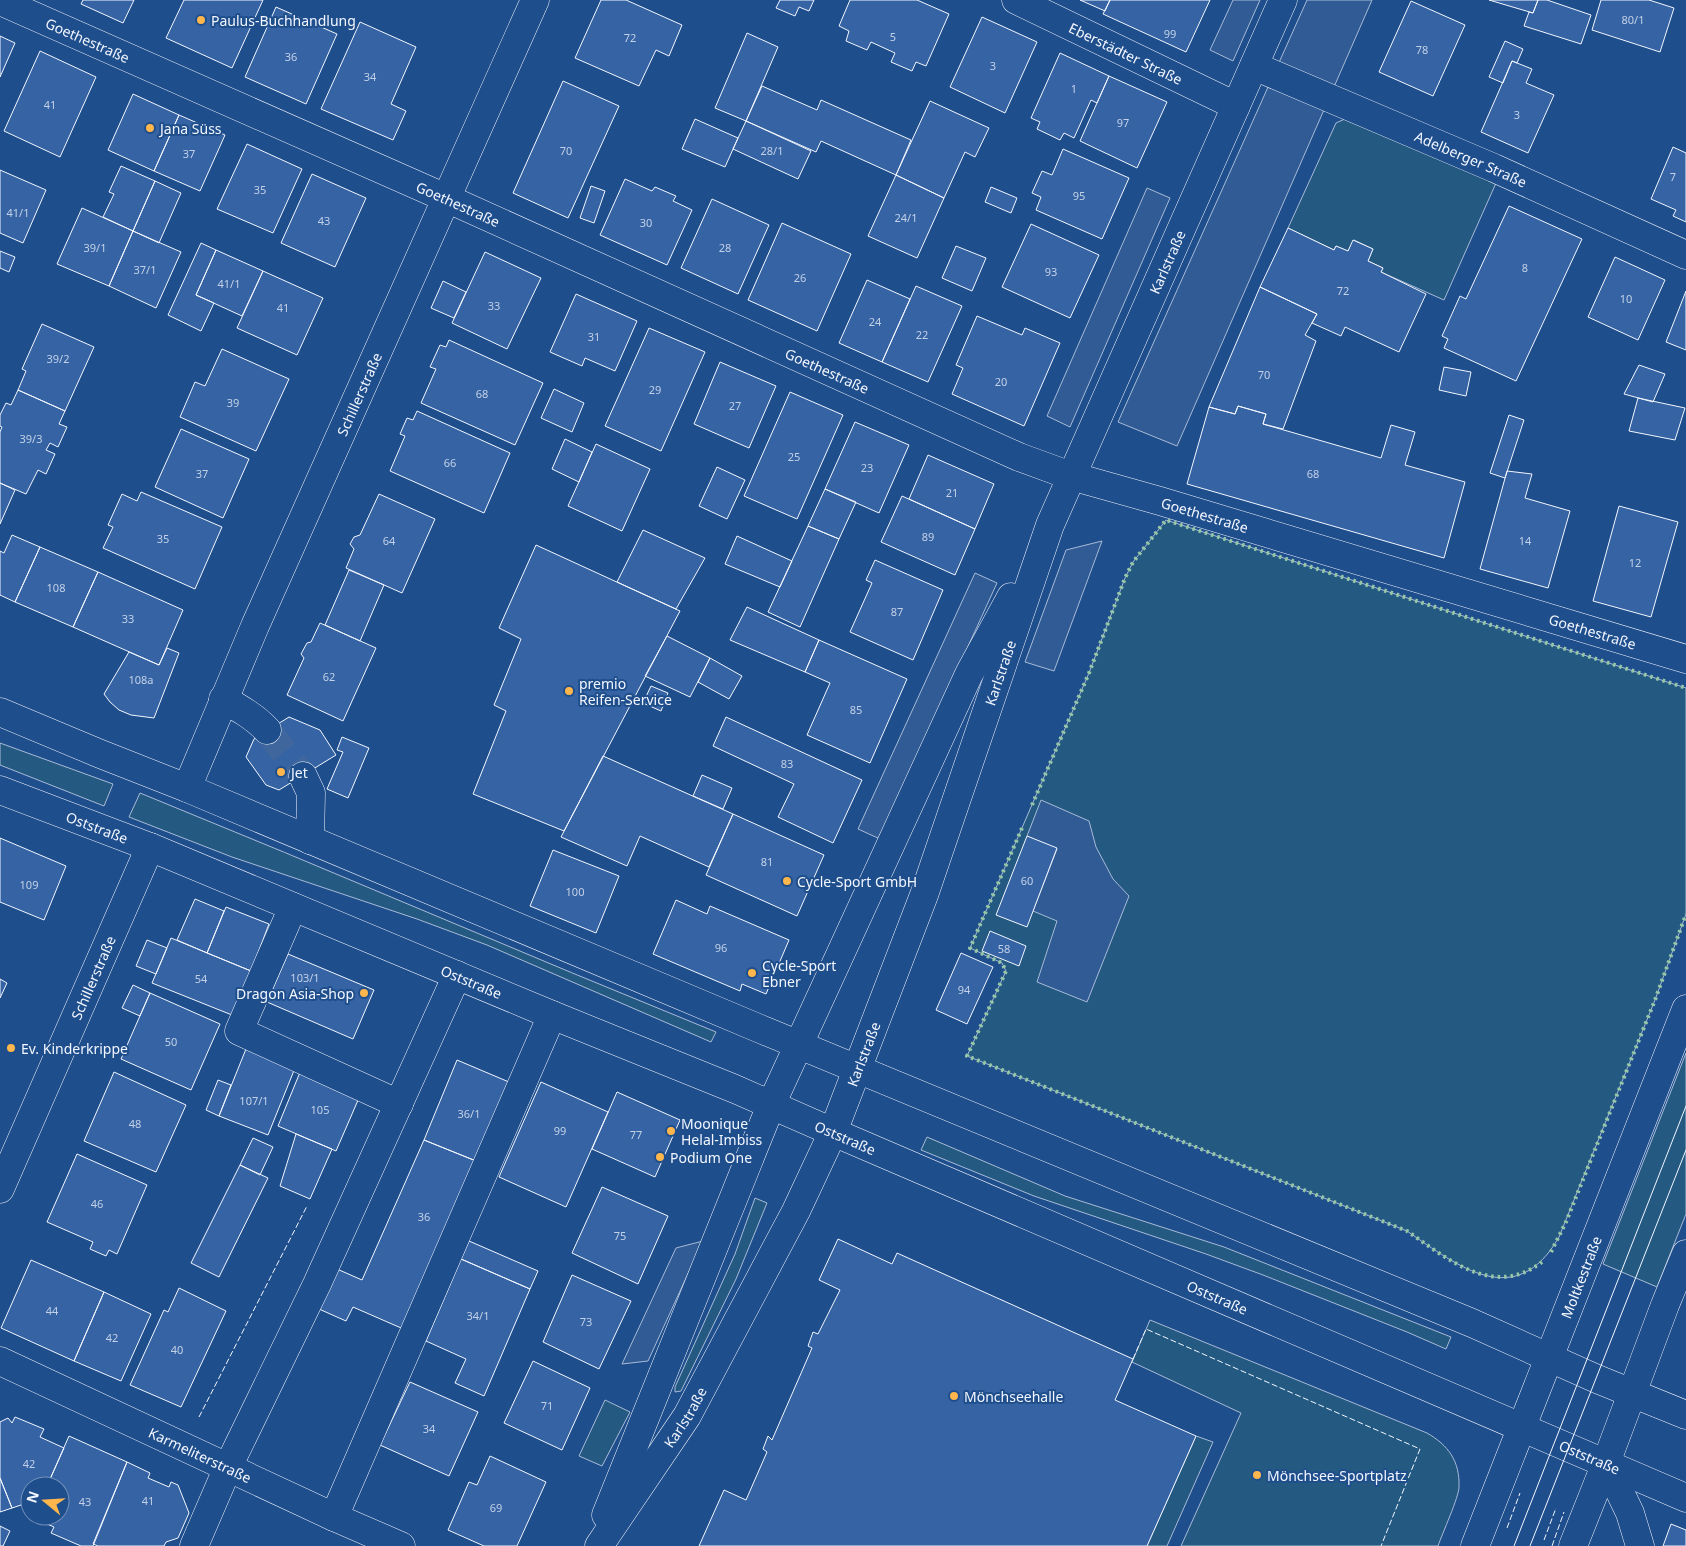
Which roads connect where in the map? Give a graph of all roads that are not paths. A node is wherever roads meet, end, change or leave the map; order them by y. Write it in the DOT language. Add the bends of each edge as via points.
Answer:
graph roads {
  1 [pos="535,0"];
  2 [pos="1016,0"];
  3 [pos="1283,0"];
  4 [pos="0,1"];
  5 [pos="1254,66"];
  6 [pos="1236,106"];
  7 [pos="446,198"];
  8 [pos="1686,255"];
  9 [pos="1070,476"];
  10 [pos="1050,525"];
  11 [pos="1686,659"];
  12 [pos="223,699"];
  13 [pos="0,712"];
  14 [pos="267,730"];
  15 [pos="303,776"];
  16 [pos="187,788"];
  17 [pos="0,790"];
  18 [pos="310,840"];
  19 [pos="150,847"];
  20 [pos="293,907"];
  21 [pos="457,976"];
  22 [pos="1686,1009"];
  23 [pos="552,1016"];
  24 [pos="799,1044"];
  25 [pos="858,1069"];
  26 [pos="399,1104"];
  27 [pos="771,1105"];
  28 [pos="833,1132"];
  29 [pos="0,1189"];
  30 [pos="1686,1254"];
  31 [pos="1549,1357"];
  32 [pos="0,1361"];
  33 [pos="1632,1393"];
  34 [pos="1686,1415"];
  35 [pos="1521,1428"];
  36 [pos="1606,1463"];
  37 [pos="228,1467"];
  38 [pos="1686,1498"];
  39 [pos="334,1517"];
  40 [pos="194,1546"];
  41 [pos="401,1546"];
  42 [pos="598,1546"];
  43 [pos="1475,1546"];
  44 [pos="1573,1546"];
  45 [pos="1640,1546"];
  1 -- 7 [label="street, Schillerstraße"];
  2 -- 6 [label="street, Eberstädter Straße"];
  3 -- 5 [label="street, Karlstraße"];
  4 -- 7 [label="street, Goethestraße"];
  5 -- 6 [label="street, Karlstraße"];
  5 -- 8 [label="street, Adelberger Straße" via="1494,168"];
  6 -- 9 [label="street, Karlstraße"];
  7 -- 9 [label="street, Goethestraße" via="1019,457"];
  7 -- 12 [label="street, Schillerstraße"];
  9 -- 10 [label="street, Karlstraße"];
  9 -- 11 [label="street, Goethestraße"];
  10 -- 24 [label="street, Karlstraße" via="969,674"];
  10 -- 25 [label="street, Karlstraße" via="924,895"];
  12 -- 14 [label="street"];
  12 -- 16 [label="street, Schillerstraße"];
  13 -- 16 [label="street"];
  15 -- 18 [label="street" via="311,793"];
  16 -- 18 [label="street"];
  17 -- 19 [label="street, Oststraße"];
  18 -- 24 [label="street"];
  19 -- 20 [label="street, Oststraße"];
  19 -- 29 [label="street, Schillerstraße"];
  20 -- 21 [label="street, Oststraße"];
  20 -- 26 [label="street" via="239,1031"];
  21 -- 23 [label="street, Oststraße"];
  21 -- 26 [label="street"];
  22 -- 31 [label="street, Moltkestraße"];
  23 -- 27 [label="street, Oststraße"];
  23 -- 39 [label="street"];
  24 -- 25 [label="street"];
  24 -- 27 [label="street, Karlstraße"];
  25 -- 28 [label="street, Karlstraße"];
  25 -- 31 [label="street"];
  26 -- 37 [label="street" via="317,1284"];
  27 -- 28 [label="street, Oststraße"];
  27 -- 42 [label="street, Karlstraße" via="605,1519"];
  28 -- 35 [label="street, Oststraße"];
  28 -- 42 [label="street, Karlstraße" via="796,1211 687,1416"];
  30 -- 33 [label="street"];
  31 -- 33 [label="street"];
  31 -- 35 [label="street, Moltkestraße"];
  32 -- 37 [label="street, Karmeliterstraße"];
  33 -- 34 [label="street"];
  33 -- 36 [label="street"];
  35 -- 36 [label="street, Oststraße"];
  35 -- 43 [label="street, Moltkestraße"];
  36 -- 38 [label="street, Oststraße"];
  36 -- 44 [label="street"];
  36 -- 45 [label="street" via="1630,1513"];
  37 -- 39 [label="street, Karmeliterstraße"];
  37 -- 40 [label="street"];
  39 -- 41 [label="street, Karmeliterstraße"];
}
